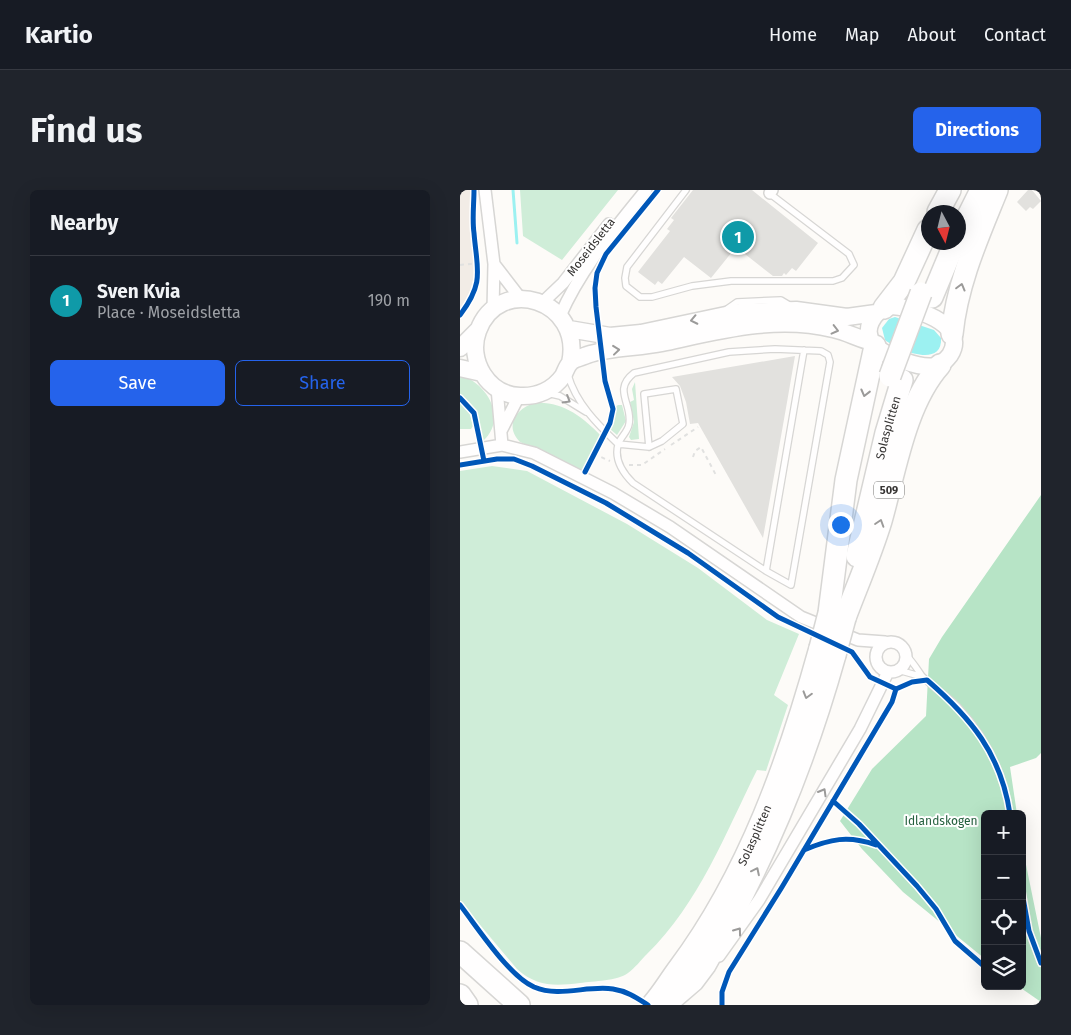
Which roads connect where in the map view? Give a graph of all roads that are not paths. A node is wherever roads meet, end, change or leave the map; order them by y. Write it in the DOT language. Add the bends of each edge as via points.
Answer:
graph roads {
  1 [pos="485,190"];
  2 [pos="637,190"];
  3 [pos="646,190"];
  4 [pos="686,190"];
  5 [pos="950,190"];
  6 [pos="968,190"];
  7 [pos="981,190"];
  8 [pos="996,190"];
  9 [pos="769,191"];
  10 [pos="942,205"];
  11 [pos="960,205"];
  12 [pos="966,220"];
  13 [pos="921,244"];
  14 [pos="921,245"];
  15 [pos="940,250"];
  16 [pos="951,250"];
  17 [pos="494,264"];
  18 [pos="926,295"];
  19 [pos="520,299"];
  20 [pos="542,303"];
  21 [pos="493,310"];
  22 [pos="880,310"];
  23 [pos="830,313"];
  24 [pos="565,323"];
  25 [pos="478,330"];
  26 [pos="952,334"];
  27 [pos="873,344"];
  28 [pos="460,348"];
  29 [pos="804,350"];
  30 [pos="940,365"];
  31 [pos="568,367"];
  32 [pos="460,368"];
  33 [pos="482,373"];
  34 [pos="497,388"];
  35 [pos="544,392"];
  36 [pos="519,396"];
  37 [pos="588,413"];
  38 [pos="502,429"];
  39 [pos="618,444"];
  40 [pos="502,445"];
  41 [pos="649,447"];
  42 [pos="460,452"];
  43 [pos="766,571"];
  44 [pos="837,615"];
  45 [pos="858,640"];
  46 [pos="885,642"];
  47 [pos="828,651"];
  48 [pos="906,655"];
  49 [pos="876,659"];
  50 [pos="893,671"];
  51 [pos="923,677"];
  52 [pos="1010,810"];
  53 [pos="1023,900"];
  54 [pos="460,952"];
  55 [pos="460,958"];
  56 [pos="1041,963"];
  57 [pos="692,972"];
  58 [pos="460,995"];
  59 [pos="467,1005"];
  60 [pos="495,1005"];
  61 [pos="519,1005"];
  62 [pos="637,1005"];
  63 [pos="652,1005"];
  64 [pos="664,1005"];
  65 [pos="680,1005"];
  1 -- 17 [label="street"];
  2 -- 20 [label="street, Moseidsletta" via="563,283"];
  3 -- 24 [label="street, Moseidsletta" via="573,287"];
  4 -- 9 [label="lane" via="627,267 626,286 640,297 731,281 833,281 849,272 854,265 849,254"];
  5 -- 10 [label="highway"];
  6 -- 11 [label="highway"];
  7 -- 12 [label="highway"];
  26 -- 8 [label="highway, one-way" via="966,266"];
  13 -- 23 [label="street" via="899,278 879,300 856,310"];
  14 -- 22 [label="highway" via="904,282"];
  15 -- 18 [label="highway, Solasplitten / 509"];
  16 -- 18 [label="highway, Solasplitten / 509"];
  17 -- 19 [label="street"];
  17 -- 21 [label="street"];
  18 -- 44 [label="highway, Solasplitten / 509, bridge" via="874,432"];
  19 -- 20 [label="street"];
  19 -- 21 [label="street"];
  20 -- 24 [label="street"];
  21 -- 25 [label="street"];
  22 -- 23 [label="street" via="847,317"];
  22 -- 26 [label="street" via="902,306 939,319"];
  22 -- 27 [label="street" via="869,329"];
  23 -- 24 [label="street, one-way" via="796,310 740,312 624,335 596,335"];
  24 -- 31 [label="street" via="572,346"];
  25 -- 28 [label="street"];
  25 -- 33 [label="street" via="475,348"];
  26 -- 30 [label="street" via="952,351"];
  27 -- 30 [label="street" via="888,355 920,366"];
  31 -- 27 [label="street, one-way" via="589,354 769,324 832,328"];
  27 -- 44 [label="highway, 509, one-way" via="846,480"];
  29 -- 39 [label="lane" via="729,352 634,374 626,379 623,387 629,424"];
  29 -- 43 [label="lane"];
  29 -- 43 [label="lane" via="820,351 828,355 830,362 791,585"];
  44 -- 30 [label="highway, 509, one-way" via="880,523 924,385"];
  31 -- 35 [label="street" via="553,387"];
  31 -- 37 [label="lane" via="571,386"];
  32 -- 33 [label="street"];
  33 -- 34 [label="street"];
  34 -- 36 [label="street"];
  34 -- 38 [label="street"];
  35 -- 36 [label="street"];
  35 -- 37 [label="lane, one-way" via="560,396"];
  36 -- 38 [label="street"];
  37 -- 39 [label="lane"];
  38 -- 40 [label="street"];
  39 -- 41 [label="lane"];
  39 -- 43 [label="lane" via="619,465 633,483"];
  40 -- 42 [label="street"];
  40 -- 45 [label="street" via="534,453 613,493 698,545 787,608"];
  41 -- 41 [label="lane" via="683,424 676,390 644,394"];
  44 -- 47 [label="highway, 509, bridge"];
  45 -- 46 [label="street"];
  45 -- 49 [label="street"];
  46 -- 48 [label="street" via="901,645"];
  46 -- 49 [label="street" via="877,651"];
  47 -- 57 [label="highway, Solasplitten / 509, one-way" via="749,848 714,917"];
  57 -- 47 [label="highway, Solasplitten / 509, one-way" via="762,858 798,772"];
  48 -- 50 [label="street" via="904,664"];
  48 -- 51 [label="lane"];
  49 -- 50 [label="street" via="880,667"];
  50 -- 51 [label="lane"];
  57 -- 50 [label="street, one-way" via="722,954 759,900"];
  51 -- 52 [label="lane" via="956,705 978,731 997,764"];
  53 -- 56 [label="lane" via="1029,931"];
  54 -- 61 [label="highway"];
  55 -- 60 [label="highway"];
  57 -- 62 [label="highway"];
  57 -- 63 [label="highway, Solasplitten / 509"];
  57 -- 64 [label="highway, Solasplitten / 509"];
  57 -- 65 [label="highway"];
  58 -- 59 [label="highway"];
}
